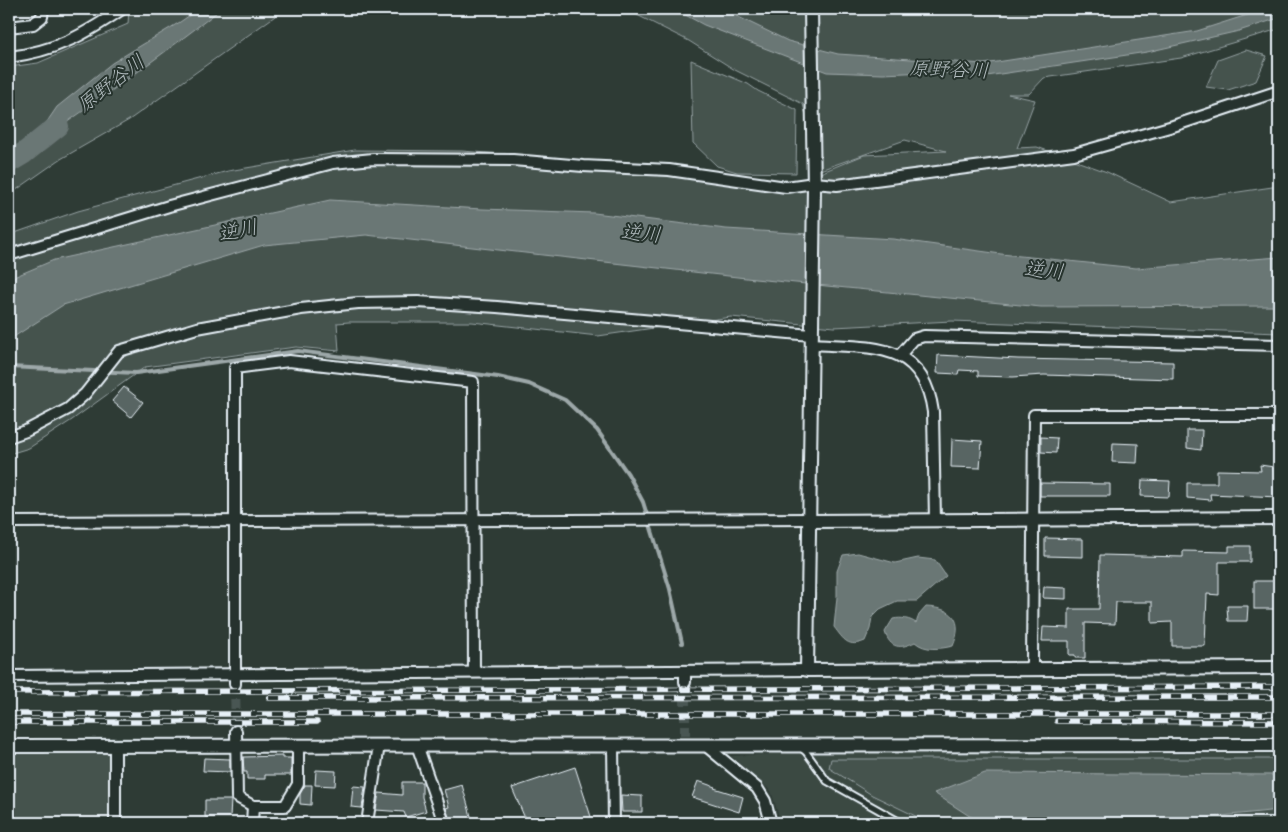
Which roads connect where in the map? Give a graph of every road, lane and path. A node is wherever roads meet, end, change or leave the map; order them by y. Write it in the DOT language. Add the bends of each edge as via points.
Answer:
graph roads {
  1 [pos="43,9"];
  2 [pos="122,9"];
  3 [pos="811,9"];
  4 [pos="9,27"];
  5 [pos="9,57"];
  6 [pos="1279,90"];
  7 [pos="814,182"];
  8 [pos="9,256"];
  9 [pos="811,336"];
  10 [pos="1279,345"];
  11 [pos="900,355"];
  12 [pos="1279,415"];
  13 [pos="9,437"];
  14 [pos="1279,518"];
  15 [pos="474,520"];
  16 [pos="810,520"];
  17 [pos="934,520"];
  18 [pos="1033,520"];
  19 [pos="9,522"];
  20 [pos="236,522"];
  21 [pos="1279,668"];
  22 [pos="1029,669"];
  23 [pos="807,670"];
  24 [pos="685,671"];
  25 [pos="474,672"];
  26 [pos="9,676"];
  27 [pos="235,679"];
  28 [pos="685,682"];
  29 [pos="236,731"];
  30 [pos="706,744"];
  31 [pos="236,745"];
  32 [pos="298,745"];
  33 [pos="379,745"];
  34 [pos="417,745"];
  35 [pos="613,745"];
  36 [pos="796,745"];
  37 [pos="1279,745"];
  38 [pos="9,746"];
  39 [pos="115,746"];
  40 [pos="253,806"];
  41 [pos="115,823"];
  42 [pos="252,823"];
  43 [pos="368,823"];
  44 [pos="444,823"];
  45 [pos="614,823"];
  46 [pos="771,823"];
  47 [pos="902,823"];
  1 -- 4 [label="street" via="42,17 33,24"];
  2 -- 5 [label="street" via="74,40"];
  3 -- 7 [label="street"];
  6 -- 7 [label="street" via="1173,126 1074,154 837,185"];
  7 -- 8 [label="street" via="786,187 669,170 513,160 349,161 169,206"];
  7 -- 9 [label="street"];
  9 -- 11 [label="street"];
  9 -- 13 [label="street" via="418,302 358,303 301,309 197,328 119,351 86,394 68,409"];
  9 -- 16 [label="street"];
  10 -- 11 [label="street" via="924,336 914,339"];
  11 -- 17 [label="street" via="925,380 931,397"];
  12 -- 18 [label="street" via="1034,415"];
  14 -- 18 [label="street"];
  15 -- 16 [label="street"];
  15 -- 20 [label="street"];
  15 -- 20 [label="street" via="473,382 289,361 235,368"];
  15 -- 25 [label="street"];
  16 -- 17 [label="street"];
  16 -- 23 [label="street"];
  17 -- 18 [label="street"];
  18 -- 22 [label="street" via="1032,663"];
  19 -- 20 [label="street"];
  20 -- 27 [label="street"];
  21 -- 22 [label="street"];
  22 -- 23 [label="street"];
  23 -- 24 [label="street"];
  24 -- 25 [label="street"];
  24 -- 28 [label="street"];
  25 -- 27 [label="street"];
  26 -- 27 [label="street"];
  29 -- 31 [label="street"];
  30 -- 35 [label="street" via="685,740"];
  30 -- 36 [label="street"];
  30 -- 46 [label="street" via="758,788 766,802"];
  31 -- 32 [label="street"];
  31 -- 39 [label="street"];
  31 -- 40 [label="street" via="237,797"];
  32 -- 33 [label="street"];
  32 -- 40 [label="street" via="298,784 285,806"];
  33 -- 34 [label="street"];
  33 -- 43 [label="street"];
  34 -- 35 [label="street"];
  34 -- 44 [label="street"];
  35 -- 45 [label="street"];
  36 -- 37 [label="street"];
  36 -- 47 [label="lane" via="806,752 827,781"];
  38 -- 39 [label="street"];
  39 -- 41 [label="street"];
  40 -- 42 [label="street"];
}
